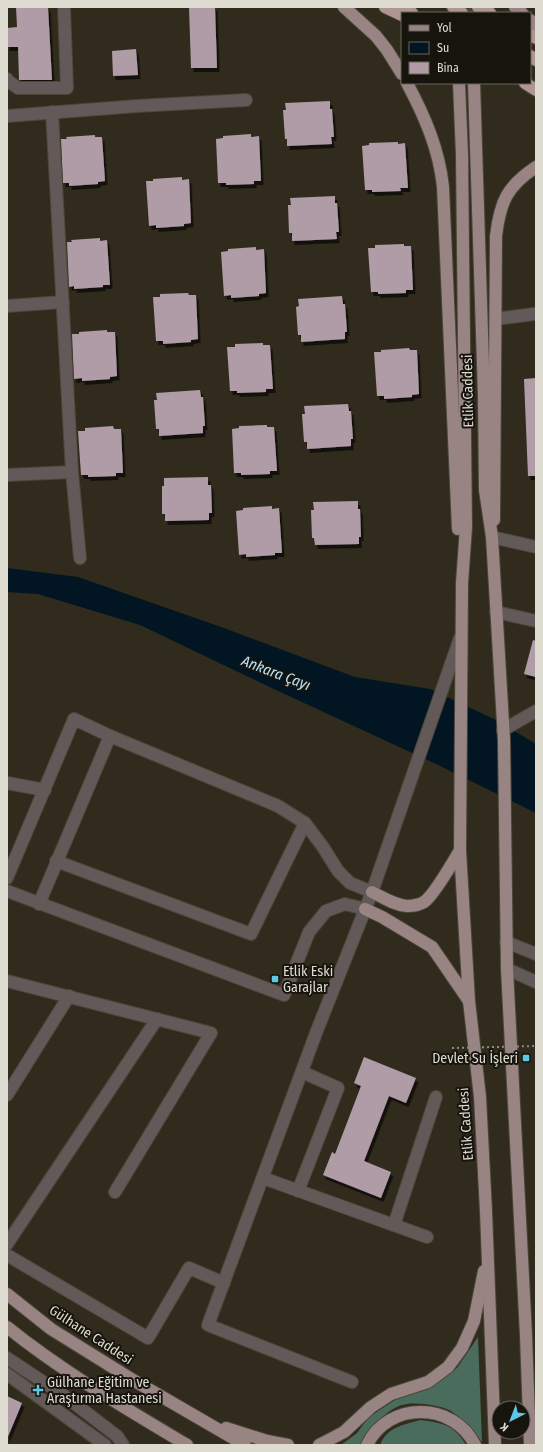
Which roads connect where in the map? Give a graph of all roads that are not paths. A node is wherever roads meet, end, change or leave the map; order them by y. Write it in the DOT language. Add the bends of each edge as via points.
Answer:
graph roads {
  1 [pos="64,7"];
  2 [pos="344,7"];
  3 [pos="385,7"];
  4 [pos="478,7"];
  5 [pos="488,12"];
  6 [pos="401,15"];
  7 [pos="401,72"];
  8 [pos="7,79"];
  9 [pos="408,84"];
  10 [pos="459,84"];
  11 [pos="474,84"];
  12 [pos="526,84"];
  13 [pos="536,90"];
  14 [pos="246,100"];
  15 [pos="52,112"];
  16 [pos="7,116"];
  17 [pos="536,167"];
  18 [pos="63,302"];
  19 [pos="7,306"];
  20 [pos="534,314"];
  21 [pos="496,319"];
  22 [pos="72,472"];
  23 [pos="7,475"];
  24 [pos="492,537"];
  25 [pos="536,547"];
  26 [pos="80,558"];
  27 [pos="462,583"];
  28 [pos="496,612"];
  29 [pos="536,621"];
  30 [pos="462,635"];
  31 [pos="536,711"];
  32 [pos="503,730"];
  33 [pos="110,736"];
  34 [pos="7,783"];
  35 [pos="45,790"];
  36 [pos="305,823"];
  37 [pos="460,850"];
  38 [pos="56,861"];
  39 [pos="7,878"];
  40 [pos="7,891"];
  41 [pos="372,892"];
  42 [pos="39,904"];
  43 [pos="365,909"];
  44 [pos="506,942"];
  45 [pos="536,954"];
  46 [pos="506,970"];
  47 [pos="7,981"];
  48 [pos="536,982"];
  49 [pos="69,996"];
  50 [pos="469,1001"];
  51 [pos="157,1019"];
  52 [pos="302,1072"];
  53 [pos="7,1095"];
  54 [pos="436,1097"];
  55 [pos="263,1178"];
  56 [pos="298,1191"];
  57 [pos="115,1192"];
  58 [pos="394,1225"];
  59 [pos="427,1237"];
  60 [pos="7,1244"];
  61 [pos="488,1250"];
  62 [pos="7,1255"];
  63 [pos="224,1283"];
  64 [pos="7,1294"];
  65 [pos="7,1327"];
  66 [pos="526,1335"];
  67 [pos="7,1358"];
  68 [pos="536,1365"];
  69 [pos="7,1374"];
  70 [pos="352,1382"];
  71 [pos="203,1421"];
  72 [pos="105,1445"];
  73 [pos="123,1445"];
  74 [pos="187,1445"];
  75 [pos="245,1445"];
  76 [pos="288,1445"];
  77 [pos="319,1445"];
  78 [pos="367,1445"];
  79 [pos="475,1445"];
  80 [pos="495,1445"];
  81 [pos="530,1445"];
  1 -- 8 [label="street" via="66,88 18,88"];
  2 -- 7 [label="main road" via="376,36"];
  3 -- 6 [label="highway"];
  4 -- 5 [label="highway"];
  9 -- 27 [label="main road" via="430,133 441,166"];
  10 -- 27 [label="main road, Etlik Caddesi" via="466,527"];
  11 -- 24 [label="main road, Etlik Caddesi" via="485,490"];
  12 -- 13 [label="highway"];
  14 -- 15 [label="street"];
  15 -- 16 [label="street"];
  15 -- 18 [label="street"];
  17 -- 21 [label="main road" via="518,180 509,191 498,218"];
  18 -- 19 [label="street"];
  18 -- 22 [label="street"];
  20 -- 21 [label="street"];
  21 -- 24 [label="main road" via="495,513"];
  22 -- 23 [label="street"];
  22 -- 26 [label="street"];
  24 -- 25 [label="street"];
  24 -- 28 [label="main road, Etlik Caddesi"];
  27 -- 30 [label="main road, Etlik Caddesi"];
  28 -- 29 [label="street"];
  28 -- 32 [label="main road, Etlik Caddesi"];
  30 -- 37 [label="main road, Etlik Caddesi"];
  30 -- 41 [label="street"];
  31 -- 32 [label="street"];
  32 -- 44 [label="main road, Etlik Caddesi"];
  33 -- 35 [label="street" via="74,719"];
  33 -- 36 [label="street" via="278,806"];
  33 -- 38 [label="street"];
  34 -- 35 [label="street"];
  35 -- 39 [label="street"];
  36 -- 38 [label="street" via="252,934"];
  36 -- 41 [label="street" via="324,847 338,871 350,883"];
  37 -- 41 [label="main road" via="426,901 417,906 399,904"];
  37 -- 50 [label="main road, Etlik Caddesi"];
  38 -- 42 [label="street"];
  40 -- 42 [label="street"];
  41 -- 43 [label="street"];
  42 -- 43 [label="street" via="284,995 310,932 326,911 345,904"];
  43 -- 50 [label="main road" via="432,947"];
  43 -- 52 [label="street"];
  44 -- 45 [label="street"];
  44 -- 46 [label="main road"];
  46 -- 48 [label="street"];
  46 -- 66 [label="main road"];
  47 -- 49 [label="street"];
  49 -- 51 [label="street"];
  49 -- 53 [label="street"];
  50 -- 61 [label="main road, Etlik Caddesi" via="480,1097"];
  51 -- 57 [label="street" via="211,1033"];
  51 -- 60 [label="street"];
  52 -- 55 [label="street"];
  52 -- 56 [label="street" via="338,1088"];
  54 -- 58 [label="street"];
  55 -- 56 [label="street"];
  55 -- 63 [label="street"];
  56 -- 58 [label="street"];
  58 -- 59 [label="street"];
  61 -- 77 [label="main road" via="474,1322 462,1348 448,1367 428,1382 391,1394 371,1407 344,1432"];
  61 -- 80 [label="main road, Etlik Caddesi"];
  62 -- 63 [label="street" via="148,1338 189,1268"];
  63 -- 70 [label="street" via="208,1325"];
  64 -- 71 [label="main road, Gülhane Caddesi" via="51,1329"];
  65 -- 74 [label="main road" via="73,1376"];
  66 -- 68 [label="main road"];
  66 -- 81 [label="main road"];
  67 -- 73 [label="street" via="66,1397 117,1436"];
  69 -- 72 [label="street"];
  71 -- 75 [label="main road, Gülhane Caddesi"];
  71 -- 76 [label="main road"];
  78 -- 79 [label="main road" via="380,1426 404,1413 417,1412 436,1413 454,1421 471,1437"];
}
